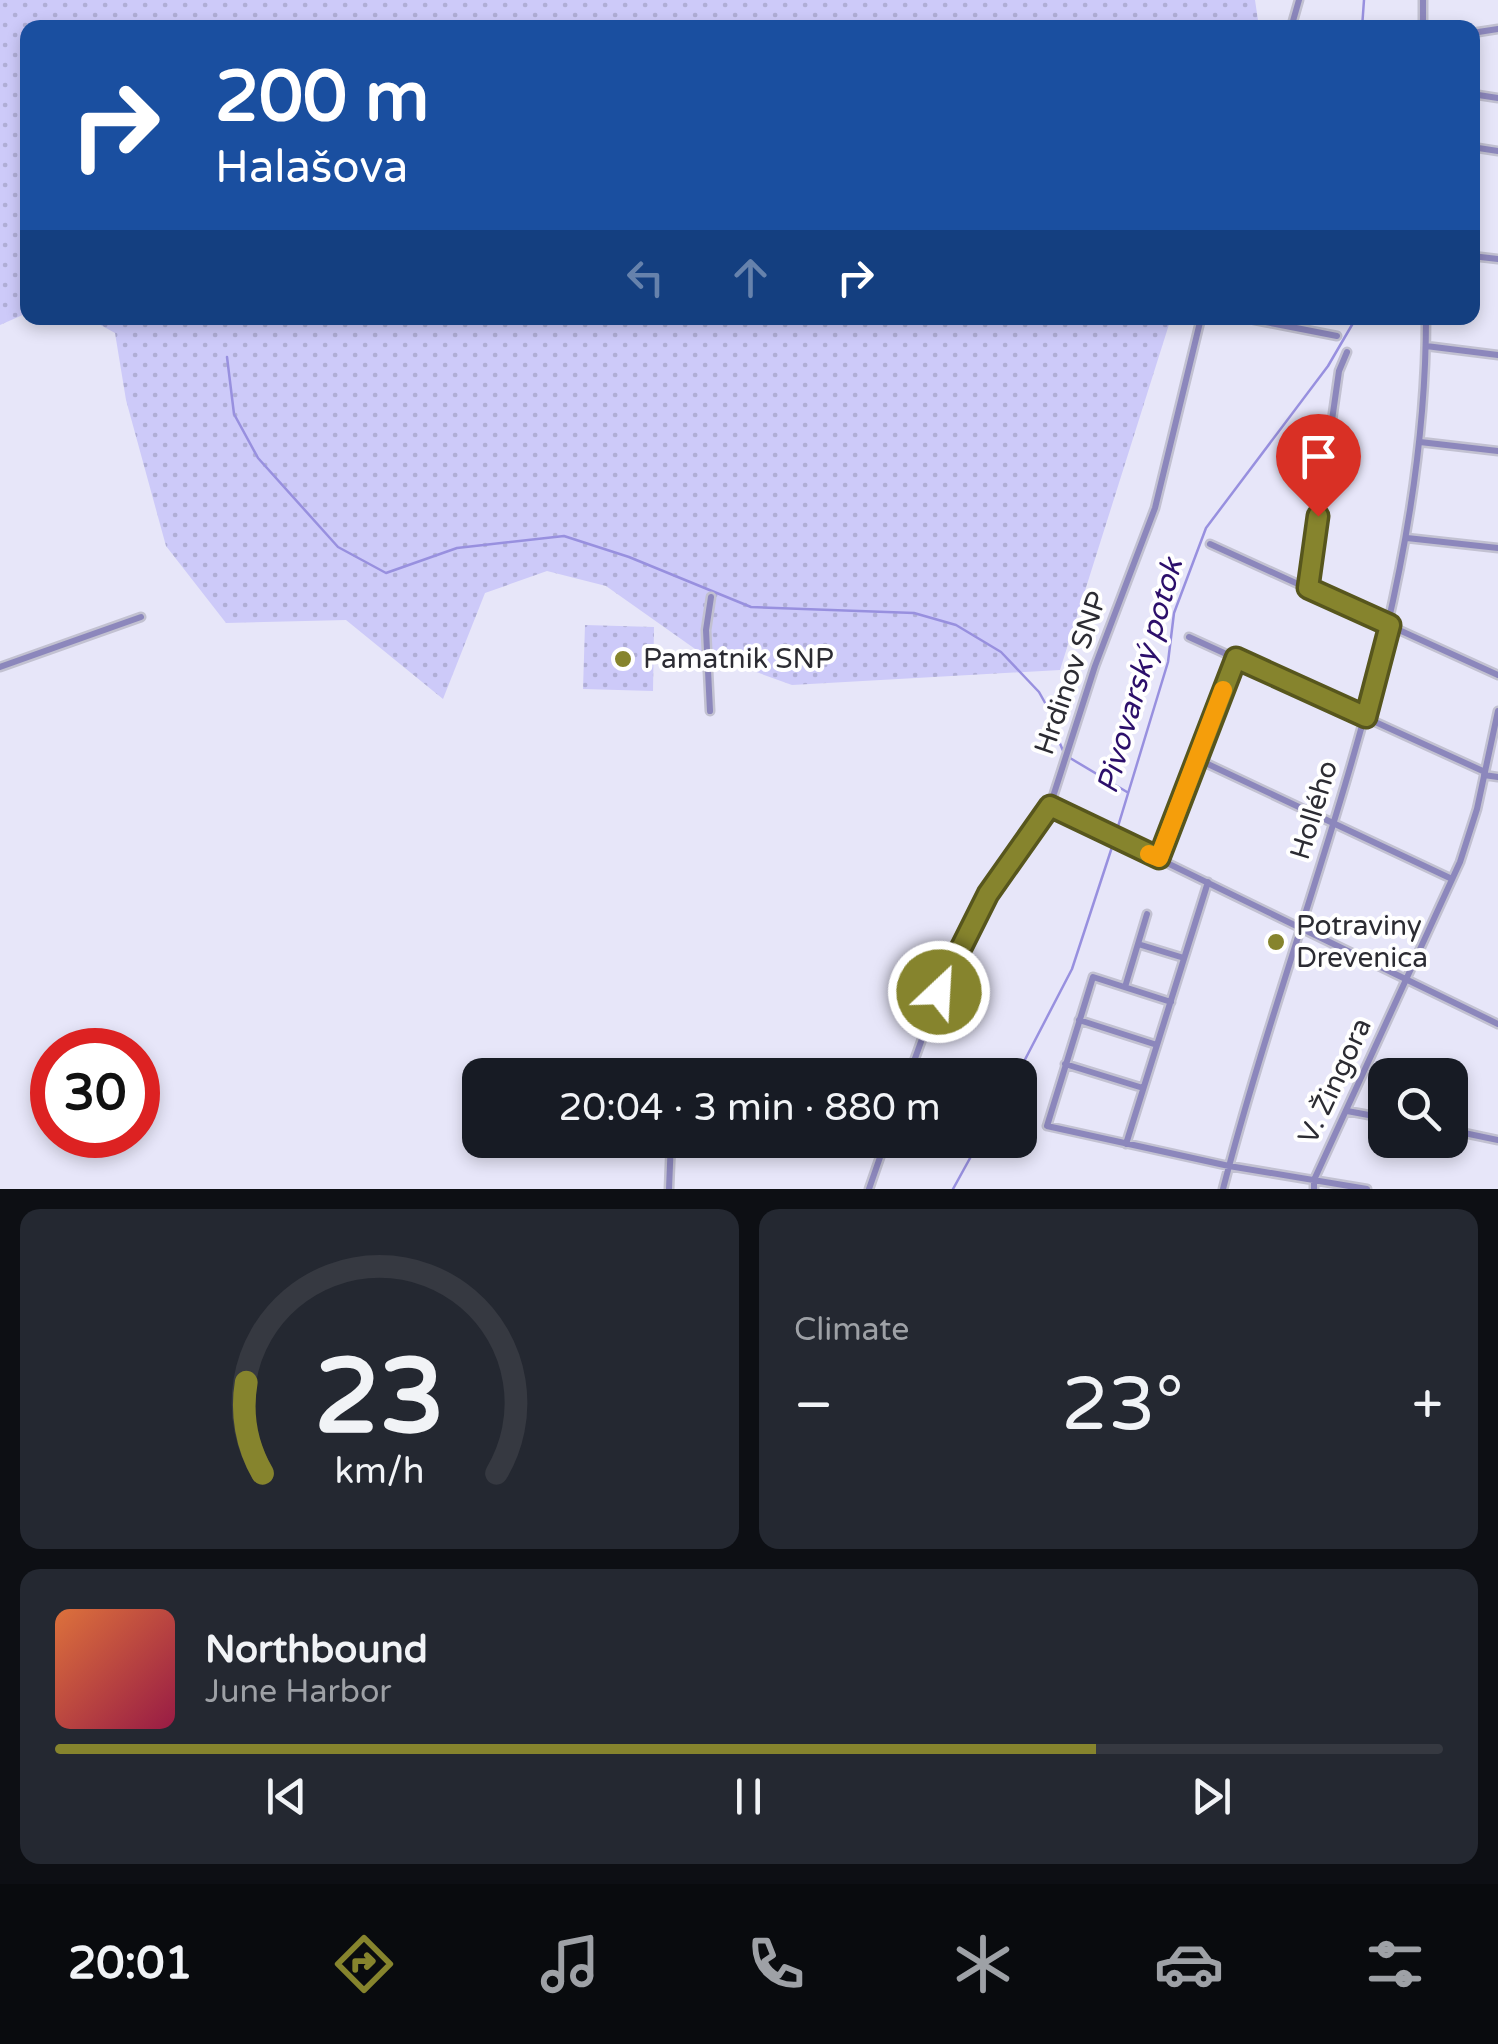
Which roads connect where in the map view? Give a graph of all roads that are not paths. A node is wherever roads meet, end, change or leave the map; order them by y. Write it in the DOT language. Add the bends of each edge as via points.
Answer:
graph roads {
  1 [pos="1198,325"];
  2 [pos="1280,325"];
  3 [pos="1426,325"];
  4 [pos="1336,336"];
  5 [pos="1426,346"];
  6 [pos="1348,352"];
  7 [pos="1498,354"];
  8 [pos="1420,442"];
  9 [pos="1498,451"];
  10 [pos="1407,538"];
  11 [pos="1210,544"];
  12 [pos="1498,548"];
  13 [pos="1308,588"];
  14 [pos="711,597"];
  15 [pos="141,617"];
  16 [pos="1390,625"];
  17 [pos="1189,637"];
  18 [pos="1236,658"];
  19 [pos="0,667"];
  20 [pos="1498,675"];
  21 [pos="710,711"];
  22 [pos="1498,711"];
  23 [pos="1366,717"];
  24 [pos="1195,758"];
  25 [pos="1485,774"];
  26 [pos="1498,777"];
  27 [pos="1050,806"];
  28 [pos="1333,823"];
  29 [pos="1159,858"];
  30 [pos="1452,879"];
  31 [pos="1208,882"];
  32 [pos="1147,914"];
  33 [pos="1300,928"];
  34 [pos="1138,944"];
  35 [pos="1184,958"];
  36 [pos="1406,980"];
  37 [pos="1125,986"];
  38 [pos="1171,1002"];
  39 [pos="1079,1020"];
  40 [pos="1498,1024"];
  41 [pos="1157,1045"];
  42 [pos="915,1058"];
  43 [pos="1065,1064"];
  44 [pos="1143,1088"];
  45 [pos="1346,1111"];
  46 [pos="1368,1115"];
  47 [pos="1468,1134"];
  48 [pos="1498,1140"];
  49 [pos="1126,1144"];
  50 [pos="670,1158"];
  51 [pos="880,1158"];
  52 [pos="1229,1166"];
  53 [pos="1314,1185"];
  54 [pos="669,1189"];
  55 [pos="869,1189"];
  56 [pos="1223,1189"];
  57 [pos="1367,1189"];
  1 -- 27 [label="street, Hrdinov SNP" via="1155,508"];
  2 -- 4 [label="street"];
  3 -- 5 [label="street, Hollého"];
  5 -- 7 [label="street"];
  5 -- 8 [label="street, Hollého"];
  6 -- 13 [label="street" via="1339,371"];
  8 -- 9 [label="street"];
  8 -- 10 [label="street, Hollého"];
  10 -- 12 [label="street"];
  10 -- 16 [label="street, Hollého"];
  11 -- 13 [label="street"];
  13 -- 16 [label="street"];
  14 -- 21 [label="street"];
  15 -- 19 [label="street"];
  16 -- 20 [label="street"];
  16 -- 23 [label="street, Hollého"];
  17 -- 18 [label="street"];
  18 -- 23 [label="street"];
  18 -- 24 [label="street"];
  22 -- 25 [label="street, V. Žingora"];
  23 -- 25 [label="street"];
  23 -- 28 [label="street, Hollého"];
  24 -- 28 [label="street"];
  24 -- 29 [label="street"];
  25 -- 26 [label="street"];
  25 -- 30 [label="street, V. Žingora"];
  27 -- 29 [label="street"];
  27 -- 42 [label="street, Hrdinov SNP" via="974,919"];
  28 -- 30 [label="street"];
  28 -- 33 [label="street, Hollého"];
  29 -- 31 [label="street"];
  30 -- 36 [label="street, V. Žingora"];
  31 -- 33 [label="street"];
  31 -- 35 [label="street"];
  32 -- 34 [label="street"];
  33 -- 36 [label="street"];
  33 -- 52 [label="street, Hollého"];
  34 -- 35 [label="street"];
  34 -- 37 [label="street"];
  35 -- 38 [label="street"];
  36 -- 40 [label="street"];
  36 -- 45 [label="street, V. Žingora"];
  37 -- 38 [label="street"];
  37 -- 39 [label="street" via="1093,978"];
  38 -- 41 [label="street"];
  39 -- 41 [label="street"];
  39 -- 43 [label="street"];
  41 -- 44 [label="street"];
  43 -- 44 [label="street"];
  43 -- 49 [label="street" via="1047,1126"];
  44 -- 49 [label="street"];
  45 -- 46 [label="street"];
  45 -- 53 [label="street, V. Žingora"];
  47 -- 48 [label="street"];
  49 -- 52 [label="street"];
  50 -- 54 [label="street"];
  51 -- 55 [label="street"];
  52 -- 53 [label="street"];
  52 -- 56 [label="street, Hollého"];
  53 -- 57 [label="street"];
}
